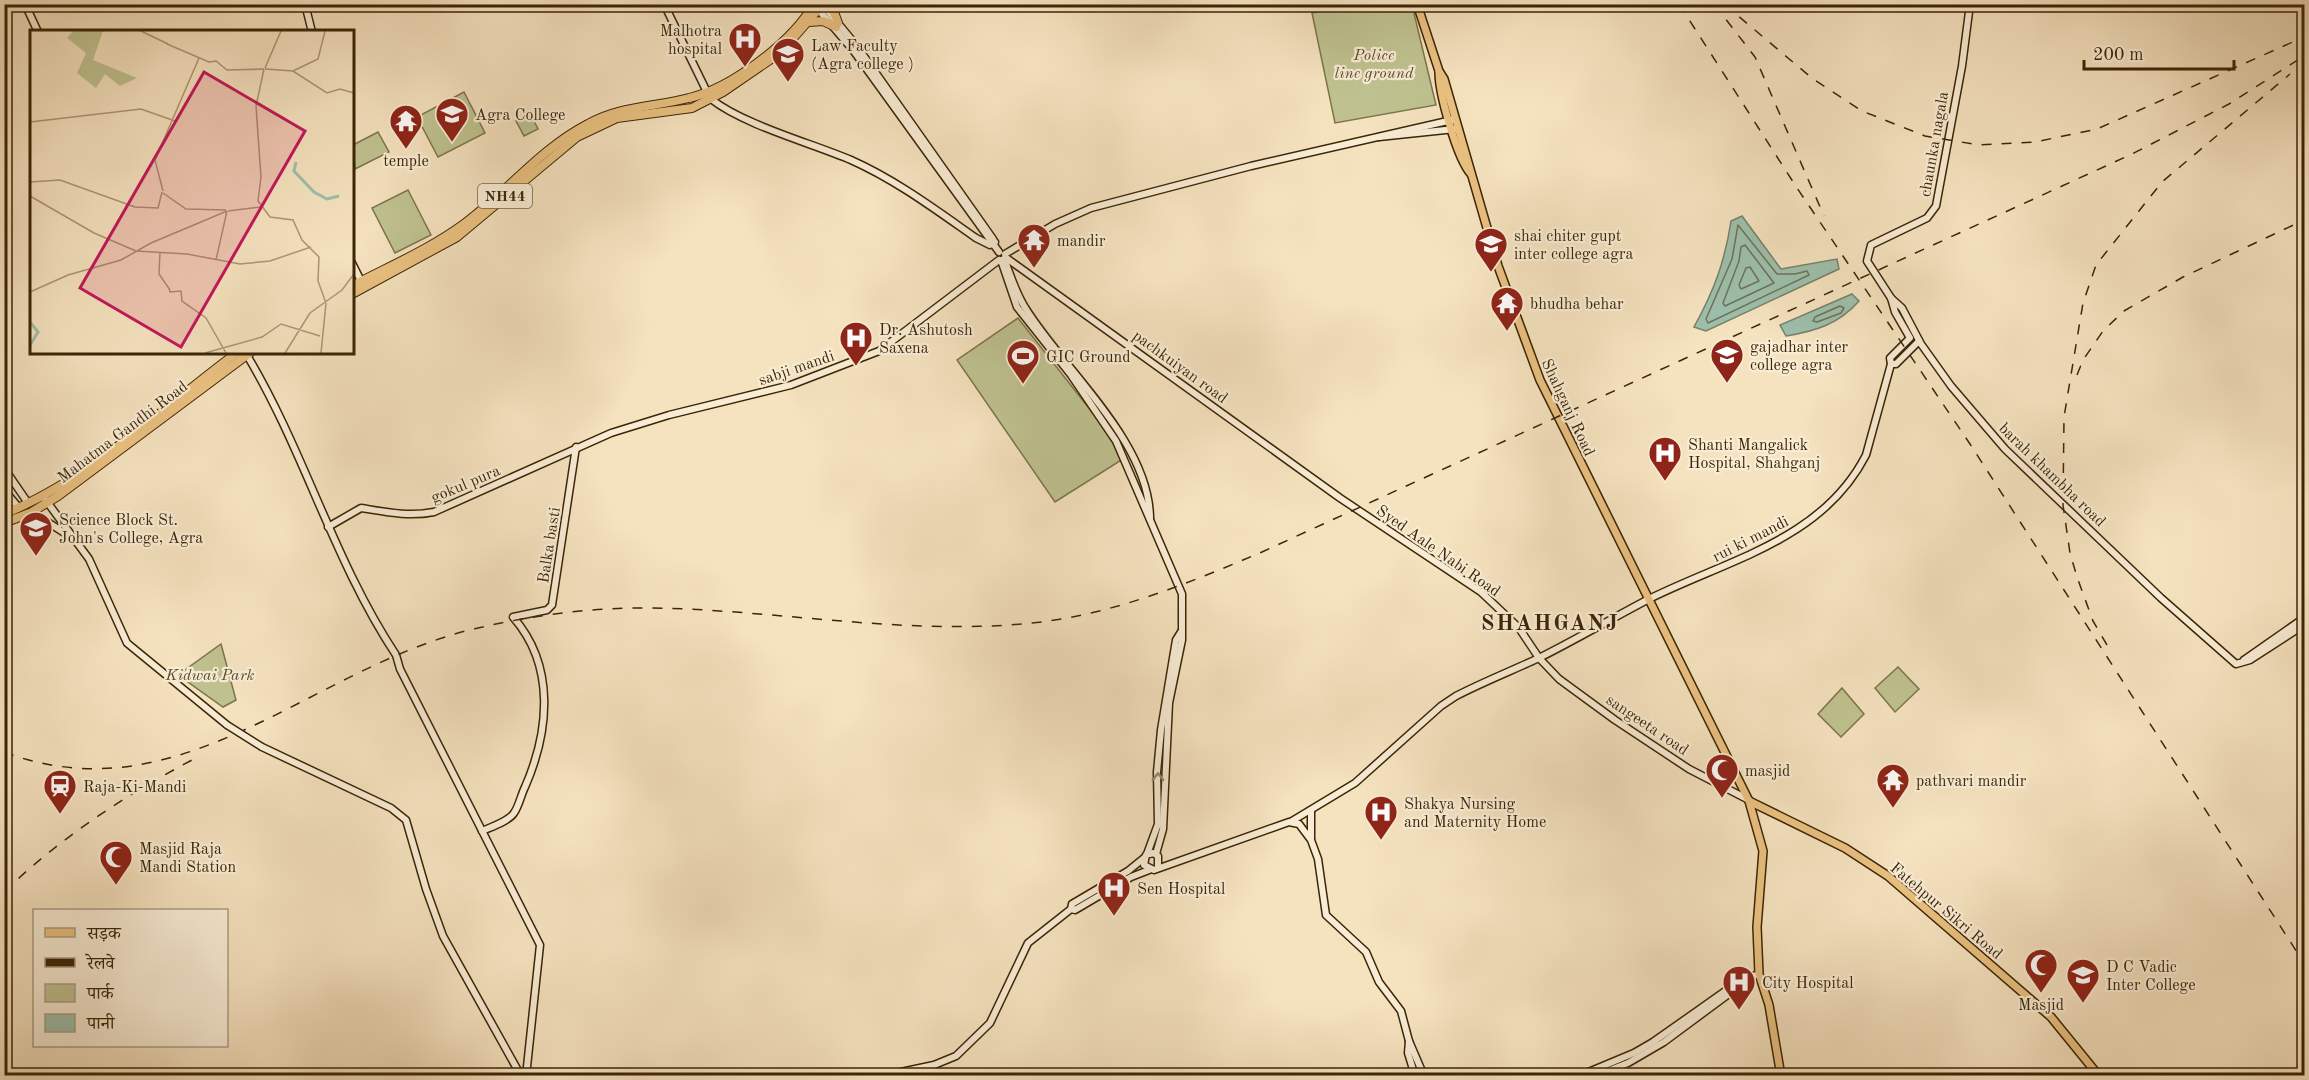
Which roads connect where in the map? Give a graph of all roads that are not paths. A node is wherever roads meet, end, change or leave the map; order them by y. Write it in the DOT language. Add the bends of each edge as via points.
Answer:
graph roads {
  1 [pos="25,4"];
  2 [pos="305,4"];
  3 [pos="663,4"];
  4 [pos="831,4"];
  5 [pos="1417,4"];
  6 [pos="1970,4"];
  7 [pos="819,6"];
  8 [pos="809,22"];
  9 [pos="837,25"];
  10 [pos="37,30"];
  11 [pos="312,30"];
  12 [pos="709,95"];
  13 [pos="1452,120"];
  14 [pos="1455,129"];
  15 [pos="1379,137"];
  16 [pos="994,243"];
  17 [pos="1002,256"];
  18 [pos="354,267"];
  19 [pos="362,281"];
  20 [pos="354,285"];
  21 [pos="354,293"];
  22 [pos="1891,298"];
  23 [pos="1919,341"];
  24 [pos="235,354"];
  25 [pos="248,354"];
  26 [pos="1891,364"];
  27 [pos="576,447"];
  28 [pos="4,468"];
  29 [pos="15,484"];
  30 [pos="5,491"];
  31 [pos="1340,498"];
  32 [pos="45,499"];
  33 [pos="19,508"];
  34 [pos="30,508"];
  35 [pos="4,514"];
  36 [pos="4,523"];
  37 [pos="328,527"];
  38 [pos="71,538"];
  39 [pos="1649,599"];
  40 [pos="2304,618"];
  41 [pos="2304,625"];
  42 [pos="1181,632"];
  43 [pos="1539,658"];
  44 [pos="2244,661"];
  45 [pos="1749,801"];
  46 [pos="1311,812"];
  47 [pos="1292,821"];
  48 [pos="482,831"];
  49 [pos="1311,840"];
  50 [pos="1146,856"];
  51 [pos="1158,856"];
  52 [pos="1176,861"];
  53 [pos="1158,867"];
  54 [pos="1149,870"];
  55 [pos="1071,909"];
  56 [pos="1759,974"];
  57 [pos="1750,979"];
  58 [pos="1409,1041"];
  59 [pos="905,1074"];
  60 [pos="521,1076"];
  61 [pos="526,1076"];
  62 [pos="882,1076"];
  63 [pos="1415,1076"];
  64 [pos="1424,1076"];
  65 [pos="1579,1076"];
  66 [pos="1595,1076"];
  67 [pos="1781,1076"];
  68 [pos="2098,1076"];
  1 -- 10 [label="street"];
  2 -- 11 [label="street"];
  3 -- 12 [label="street"];
  4 -- 9 [label="highway"];
  5 -- 13 [label="main road, Shahganj Road"];
  6 -- 22 [label="street, chaunka nagala" via="1964,59 1936,206 1927,218 1874,242 1867,251 1867,261"];
  7 -- 8 [label="highway, NH44"];
  7 -- 9 [label="street"];
  7 -- 12 [label="highway, NH44" via="778,49"];
  8 -- 9 [label="highway"];
  8 -- 12 [label="highway, NH44" via="780,53"];
  9 -- 16 [label="street"];
  12 -- 16 [label="street" via="741,115 888,179 976,238"];
  12 -- 19 [label="highway, NH44" via="623,110 587,124 559,142 464,224"];
  12 -- 21 [label="highway, NH44" via="681,109 617,118 577,137 457,237"];
  13 -- 14 [label="main road, Shahganj Road"];
  13 -- 15 [label="street"];
  14 -- 15 [label="street"];
  14 -- 39 [label="main road, Shahganj Road" via="1535,369"];
  15 -- 17 [label="street, sabji mandi" via="1091,208 1055,224"];
  16 -- 17 [label="street"];
  17 -- 27 [label="street, sabji mandi" via="879,351 791,385 661,417"];
  17 -- 31 [label="street, pachkuiyan road"];
  17 -- 42 [label="street" via="1020,305 1101,412 1136,466 1150,520 1182,594"];
  18 -- 19 [label="street"];
  19 -- 20 [label="highway, NH44"];
  22 -- 23 [label="street, chaunka nagala" via="1902,308"];
  22 -- 26 [label="street" via="1894,312 1910,338 1890,358"];
  23 -- 26 [label="street" via="1896,364"];
  23 -- 44 [label="street, barah khambha road" via="1965,404 2005,449 2161,598 2236,664"];
  24 -- 32 [label="highway, Mahatma Gandhi Road"];
  25 -- 32 [label="highway, Mahatma Gandhi Road" via="129,445"];
  25 -- 37 [label="street" via="289,435"];
  26 -- 39 [label="street, rui ki mandi" via="1866,455 1823,508 1806,524 1766,549"];
  27 -- 37 [label="street, gokul pura" via="434,512 387,514 361,508"];
  27 -- 48 [label="street, Balka basti" via="552,605 513,617 543,672 546,692 542,739 514,814"];
  28 -- 29 [label="street"];
  29 -- 30 [label="street"];
  29 -- 34 [label="street"];
  30 -- 33 [label="street"];
  31 -- 43 [label="street, Syed Aale Nabi Road" via="1481,592 1519,628"];
  32 -- 34 [label="highway, Mahatma Gandhi Road"];
  32 -- 38 [label="street"];
  33 -- 34 [label="highway, Mahatma Gandhi Road"];
  33 -- 35 [label="highway, Mahatma Gandhi Road"];
  34 -- 36 [label="highway, Mahatma Gandhi Road"];
  34 -- 38 [label="street"];
  37 -- 48 [label="street"];
  38 -- 60 [label="street, bridge" via="89,559 127,643 227,724 262,747 391,808 406,820 443,936"];
  39 -- 43 [label="street, rui ki mandi"];
  39 -- 45 [label="main road, Shahganj Road"];
  40 -- 44 [label="street"];
  41 -- 44 [label="street"];
  50 -- 42 [label="street, one-way" via="1158,824 1157,772 1162,722 1176,640"];
  42 -- 51 [label="street" via="1170,703"];
  43 -- 45 [label="street, sangeeta road" via="1559,679 1615,720 1689,769"];
  43 -- 46 [label="street, rui ki mandi" via="1474,686 1440,706 1355,783"];
  45 -- 56 [label="main road, Shahganj Road" via="1763,851 1757,927"];
  45 -- 68 [label="main road, Fatehpur Sikri Road" via="1845,848 1888,876 2051,1017"];
  46 -- 47 [label="street, rui ki mandi"];
  46 -- 49 [label="street"];
  47 -- 49 [label="street"];
  47 -- 52 [label="street, rui ki mandi"];
  48 -- 61 [label="street" via="540,945"];
  49 -- 58 [label="street" via="1318,859 1326,915 1366,952 1379,982 1401,1011"];
  50 -- 51 [label="street"];
  50 -- 54 [label="street" via="1144,865"];
  50 -- 55 [label="street" via="1072,904"];
  51 -- 52 [label="street"];
  51 -- 53 [label="street"];
  52 -- 53 [label="street, rui ki mandi"];
  53 -- 54 [label="street, rui ki mandi"];
  54 -- 55 [label="street, rui ki mandi"];
  55 -- 59 [label="street" via="1028,943 980,1036 956,1056"];
  56 -- 57 [label="street"];
  56 -- 67 [label="main road, Shahganj Road" via="1769,1005"];
  57 -- 65 [label="street" via="1741,980 1634,1053"];
  57 -- 66 [label="street" via="1646,1053"];
  58 -- 63 [label="street" via="1408,1053"];
  58 -- 64 [label="street"];
  59 -- 62 [label="street"];
}
